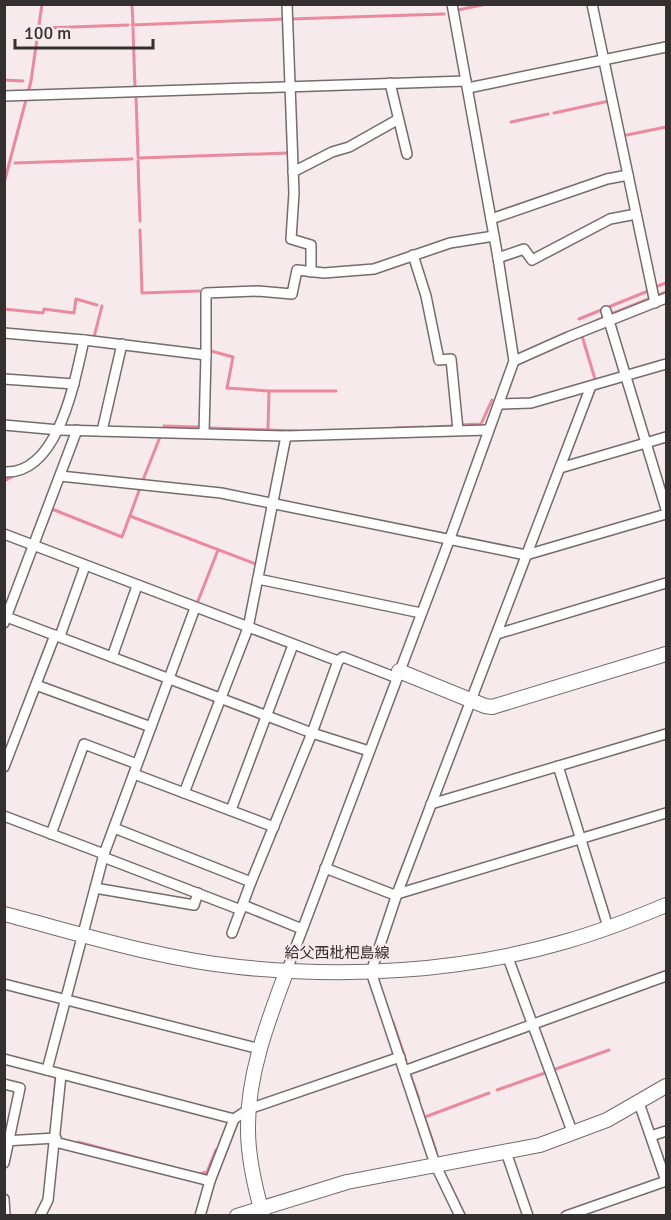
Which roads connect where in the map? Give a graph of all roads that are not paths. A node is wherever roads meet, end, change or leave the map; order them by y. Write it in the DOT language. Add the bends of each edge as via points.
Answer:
graph roads {
  1 [pos="287,4"];
  2 [pos="452,4"];
  3 [pos="592,4"];
  4 [pos="666,47"];
  5 [pos="603,60"];
  6 [pos="390,83"];
  7 [pos="467,85"];
  8 [pos="290,87"];
  9 [pos="4,96"];
  10 [pos="397,120"];
  11 [pos="407,154"];
  12 [pos="292,172"];
  13 [pos="628,175"];
  14 [pos="636,214"];
  15 [pos="491,219"];
  16 [pos="494,236"];
  17 [pos="413,255"];
  18 [pos="498,258"];
  19 [pos="311,272"];
  20 [pos="666,298"];
  21 [pos="655,303"];
  22 [pos="608,316"];
  23 [pos="4,333"];
  24 [pos="84,340"];
  25 [pos="122,344"];
  26 [pos="206,355"];
  27 [pos="514,361"];
  28 [pos="666,364"];
  29 [pos="626,376"];
  30 [pos="4,379"];
  31 [pos="74,384"];
  32 [pos="591,386"];
  33 [pos="499,404"];
  34 [pos="4,425"];
  35 [pos="59,430"];
  36 [pos="77,430"];
  37 [pos="102,430"];
  38 [pos="459,430"];
  39 [pos="488,430"];
  40 [pos="204,433"];
  41 [pos="286,436"];
  42 [pos="666,437"];
  43 [pos="646,443"];
  44 [pos="560,468"];
  45 [pos="4,472"];
  46 [pos="60,476"];
  47 [pos="272,504"];
  48 [pos="666,509"];
  49 [pos="666,514"];
  50 [pos="4,534"];
  51 [pos="449,541"];
  52 [pos="33,546"];
  53 [pos="526,555"];
  54 [pos="85,566"];
  55 [pos="258,579"];
  56 [pos="666,583"];
  57 [pos="137,586"];
  58 [pos="195,608"];
  59 [pos="421,613"];
  60 [pos="5,618"];
  61 [pos="248,628"];
  62 [pos="497,634"];
  63 [pos="57,635"];
  64 [pos="293,645"];
  65 [pos="666,654"];
  66 [pos="112,657"];
  67 [pos="338,661"];
  68 [pos="398,674"];
  69 [pos="169,679"];
  70 [pos="36,685"];
  71 [pos="219,698"];
  72 [pos="471,700"];
  73 [pos="265,715"];
  74 [pos="151,727"];
  75 [pos="312,733"];
  76 [pos="666,734"];
  77 [pos="369,751"];
  78 [pos="558,766"];
  79 [pos="4,767"];
  80 [pos="136,769"];
  81 [pos="184,793"];
  82 [pos="431,804"];
  83 [pos="231,810"];
  84 [pos="666,813"];
  85 [pos="4,816"];
  86 [pos="274,827"];
  87 [pos="114,828"];
  88 [pos="51,834"];
  89 [pos="581,840"];
  90 [pos="104,855"];
  91 [pos="325,868"];
  92 [pos="251,882"];
  93 [pos="95,888"];
  94 [pos="198,893"];
  95 [pos="397,894"];
  96 [pos="666,905"];
  97 [pos="242,908"];
  98 [pos="4,914"];
  99 [pos="608,927"];
  100 [pos="302,929"];
  101 [pos="232,933"];
  102 [pos="82,934"];
  103 [pos="507,955"];
  104 [pos="287,970"];
  105 [pos="371,972"];
  106 [pos="666,976"];
  107 [pos="4,984"];
  108 [pos="66,999"];
  109 [pos="531,1024"];
  110 [pos="260,1049"];
  111 [pos="400,1058"];
  112 [pos="4,1059"];
  113 [pos="47,1070"];
  114 [pos="404,1071"];
  115 [pos="62,1075"];
  116 [pos="4,1084"];
  117 [pos="666,1086"];
  118 [pos="639,1103"];
  119 [pos="249,1108"];
  120 [pos="234,1119"];
  121 [pos="666,1131"];
  122 [pos="573,1134"];
  123 [pos="651,1136"];
  124 [pos="56,1140"];
  125 [pos="6,1141"];
  126 [pos="506,1152"];
  127 [pos="4,1163"];
  128 [pos="435,1164"];
  129 [pos="210,1181"];
  130 [pos="666,1181"];
  131 [pos="4,1199"];
  132 [pos="262,1212"];
  133 [pos="4,1215"];
  134 [pos="40,1215"];
  135 [pos="200,1215"];
  136 [pos="237,1215"];
  137 [pos="459,1215"];
  138 [pos="528,1215"];
  139 [pos="566,1215"];
  1 -- 8 [label="street"];
  2 -- 7 [label="street"];
  3 -- 5 [label="street"];
  4 -- 5 [label="street"];
  5 -- 7 [label="street"];
  5 -- 13 [label="street"];
  6 -- 7 [label="street"];
  6 -- 8 [label="street"];
  6 -- 10 [label="street"];
  7 -- 15 [label="street"];
  8 -- 9 [label="street"];
  8 -- 12 [label="street"];
  10 -- 11 [label="street"];
  10 -- 12 [label="street"];
  12 -- 19 [label="street" via="291,239 311,245"];
  13 -- 14 [label="street"];
  13 -- 15 [label="street"];
  14 -- 18 [label="street" via="610,219 532,260 524,249"];
  14 -- 21 [label="street"];
  15 -- 16 [label="street"];
  16 -- 17 [label="street" via="450,243"];
  16 -- 18 [label="street"];
  17 -- 19 [label="street" via="374,269"];
  17 -- 38 [label="street" via="439,360 451,359"];
  18 -- 27 [label="street"];
  19 -- 26 [label="street" via="297,270 292,294 206,293"];
  20 -- 21 [label="street"];
  21 -- 22 [label="street"];
  22 -- 27 [label="street"];
  22 -- 29 [label="street"];
  23 -- 24 [label="street"];
  24 -- 25 [label="street"];
  24 -- 31 [label="street"];
  25 -- 26 [label="street"];
  25 -- 37 [label="street"];
  26 -- 40 [label="street"];
  27 -- 33 [label="street"];
  28 -- 29 [label="street"];
  29 -- 32 [label="street"];
  29 -- 43 [label="street"];
  30 -- 31 [label="street"];
  31 -- 35 [label="street"];
  32 -- 33 [label="street" via="531,403"];
  32 -- 44 [label="street"];
  33 -- 39 [label="street"];
  34 -- 35 [label="street"];
  35 -- 36 [label="street"];
  35 -- 45 [label="street" via="46,451 32,463 14,472"];
  36 -- 37 [label="street"];
  36 -- 46 [label="street"];
  37 -- 40 [label="street"];
  38 -- 39 [label="street"];
  38 -- 41 [label="street"];
  39 -- 51 [label="street"];
  40 -- 41 [label="street"];
  41 -- 47 [label="street"];
  42 -- 43 [label="street"];
  43 -- 44 [label="street"];
  43 -- 48 [label="street"];
  44 -- 53 [label="street"];
  46 -- 47 [label="street" via="221,493"];
  46 -- 52 [label="street"];
  47 -- 51 [label="street"];
  47 -- 55 [label="street"];
  49 -- 53 [label="street"];
  50 -- 52 [label="street"];
  51 -- 53 [label="street"];
  51 -- 59 [label="street"];
  52 -- 54 [label="street"];
  52 -- 60 [label="street"];
  53 -- 62 [label="street"];
  54 -- 57 [label="street"];
  54 -- 63 [label="street"];
  55 -- 59 [label="street"];
  55 -- 61 [label="street"];
  56 -- 62 [label="street"];
  57 -- 58 [label="street"];
  57 -- 66 [label="street"];
  58 -- 61 [label="street"];
  58 -- 69 [label="street"];
  59 -- 68 [label="street"];
  60 -- 63 [label="street"];
  61 -- 64 [label="street"];
  61 -- 71 [label="street"];
  62 -- 72 [label="street"];
  63 -- 66 [label="street"];
  63 -- 70 [label="street"];
  64 -- 67 [label="street"];
  64 -- 73 [label="street"];
  65 -- 72 [label="street" via="492,707"];
  66 -- 69 [label="street"];
  67 -- 68 [label="street" via="343,657"];
  67 -- 75 [label="street"];
  68 -- 72 [label="street"];
  68 -- 77 [label="street"];
  69 -- 71 [label="street"];
  69 -- 74 [label="street"];
  70 -- 74 [label="street"];
  70 -- 79 [label="street"];
  71 -- 73 [label="street"];
  71 -- 81 [label="street"];
  72 -- 82 [label="street"];
  73 -- 75 [label="street"];
  73 -- 83 [label="street"];
  74 -- 80 [label="street"];
  75 -- 77 [label="street"];
  75 -- 86 [label="street"];
  76 -- 78 [label="street"];
  77 -- 91 [label="street"];
  78 -- 82 [label="street"];
  78 -- 89 [label="street"];
  80 -- 81 [label="street"];
  80 -- 87 [label="street"];
  80 -- 88 [label="street" via="84,744"];
  81 -- 83 [label="street"];
  82 -- 95 [label="street"];
  83 -- 86 [label="street"];
  84 -- 89 [label="street"];
  85 -- 88 [label="street"];
  86 -- 92 [label="street"];
  87 -- 90 [label="street"];
  87 -- 92 [label="street"];
  88 -- 90 [label="street"];
  89 -- 95 [label="street"];
  89 -- 99 [label="street"];
  90 -- 93 [label="street"];
  90 -- 94 [label="street"];
  91 -- 95 [label="street"];
  91 -- 100 [label="street"];
  92 -- 97 [label="street"];
  93 -- 94 [label="street" via="194,905"];
  93 -- 102 [label="street"];
  94 -- 97 [label="street"];
  95 -- 105 [label="street"];
  96 -- 99 [label="street, 給父西枇杷島線"];
  97 -- 100 [label="street"];
  97 -- 101 [label="street"];
  98 -- 102 [label="street, 給父西枇杷島線"];
  99 -- 103 [label="street, 給父西枇杷島線"];
  100 -- 104 [label="street"];
  102 -- 104 [label="street, 給父西枇杷島線" via="183,958"];
  102 -- 108 [label="street"];
  103 -- 105 [label="street, 給父西枇杷島線"];
  103 -- 109 [label="street"];
  104 -- 105 [label="street, 給父西枇杷島線"];
  104 -- 110 [label="street"];
  105 -- 111 [label="street"];
  106 -- 109 [label="street"];
  107 -- 108 [label="street"];
  108 -- 110 [label="street"];
  108 -- 113 [label="street"];
  109 -- 114 [label="street"];
  109 -- 122 [label="street"];
  110 -- 119 [label="street"];
  111 -- 114 [label="street"];
  111 -- 119 [label="street"];
  112 -- 113 [label="street"];
  113 -- 115 [label="street"];
  114 -- 128 [label="street"];
  115 -- 120 [label="street"];
  115 -- 124 [label="street"];
  116 -- 125 [label="street" via="20,1089"];
  117 -- 118 [label="street"];
  118 -- 122 [label="street"];
  118 -- 123 [label="street"];
  119 -- 120 [label="street"];
  119 -- 132 [label="street" via="249,1152"];
  120 -- 129 [label="street"];
  121 -- 123 [label="street"];
  122 -- 126 [label="street"];
  123 -- 130 [label="street"];
  124 -- 125 [label="street"];
  124 -- 129 [label="street"];
  124 -- 134 [label="street" via="48,1200"];
  125 -- 127 [label="street"];
  126 -- 128 [label="street"];
  126 -- 138 [label="street"];
  128 -- 132 [label="street" via="347,1182"];
  128 -- 137 [label="street"];
  129 -- 135 [label="street"];
  130 -- 139 [label="street"];
  131 -- 133 [label="street"];
  132 -- 136 [label="street"];
}
